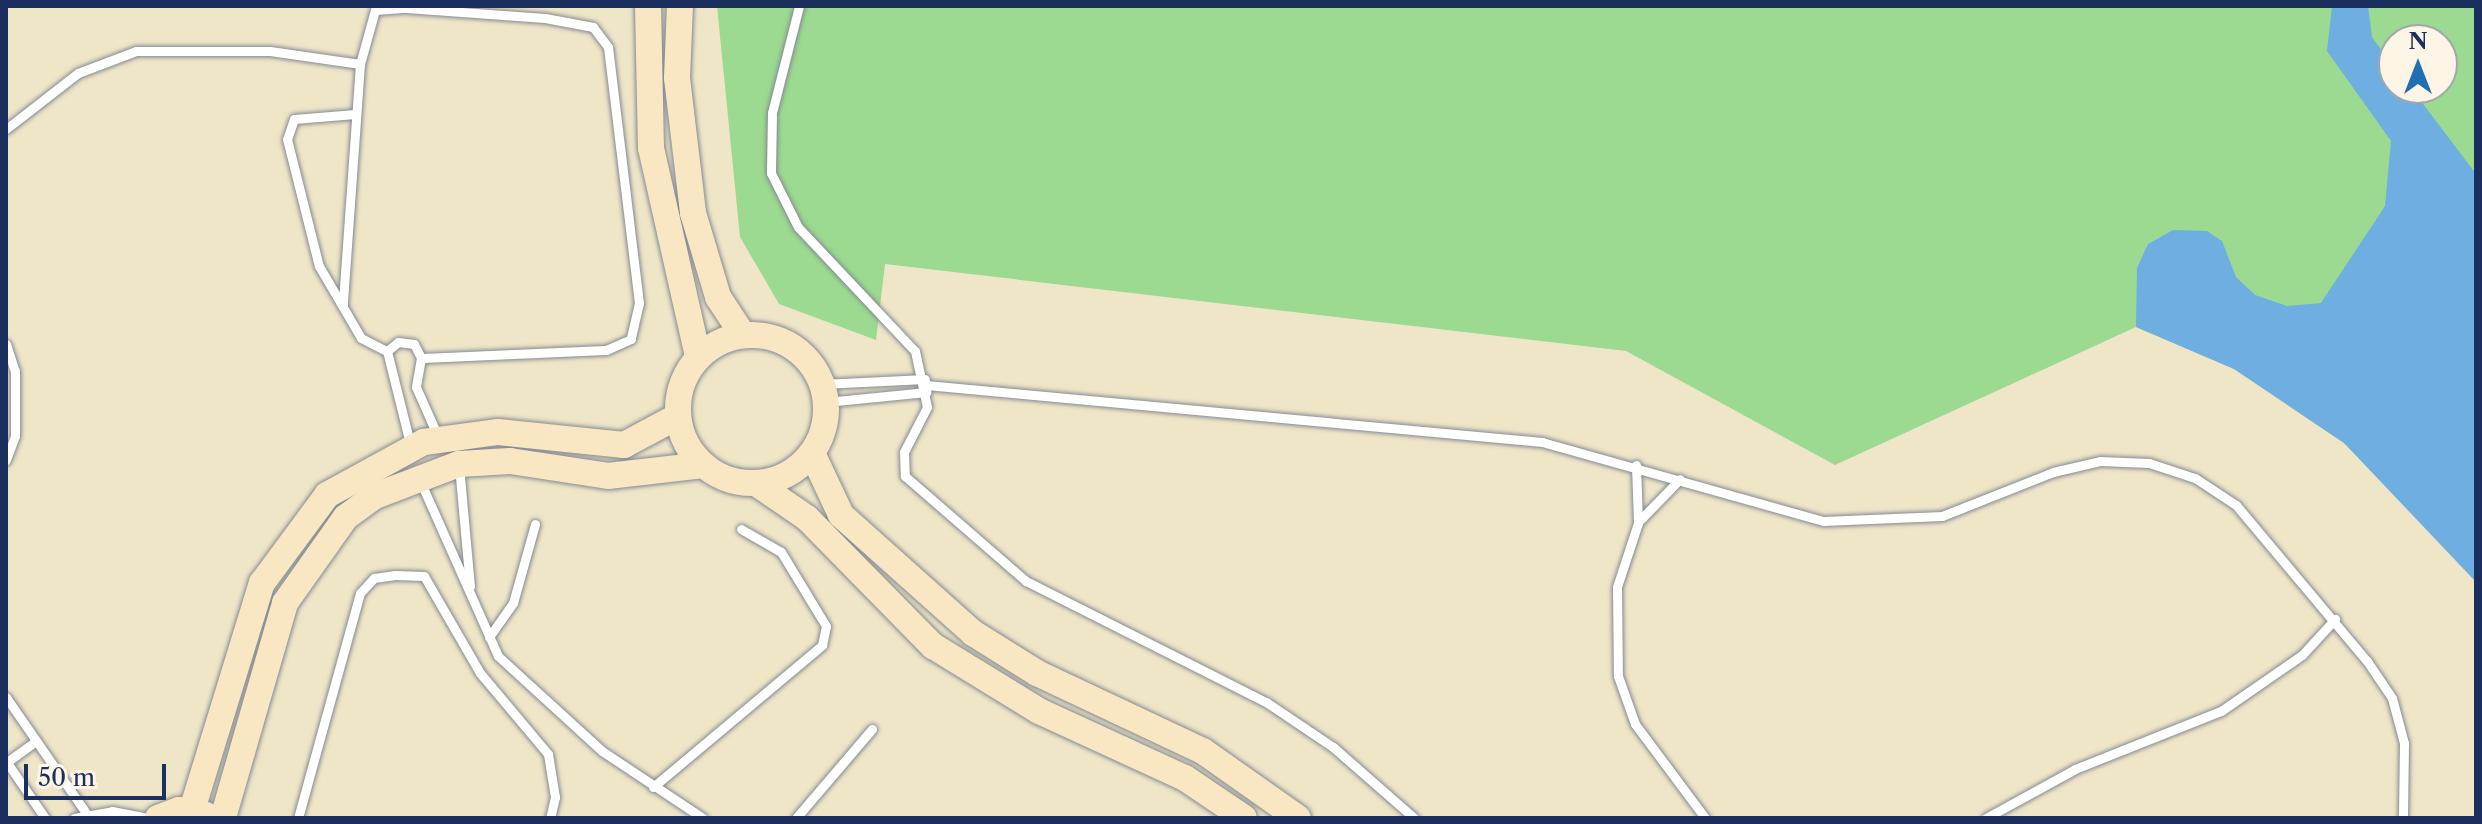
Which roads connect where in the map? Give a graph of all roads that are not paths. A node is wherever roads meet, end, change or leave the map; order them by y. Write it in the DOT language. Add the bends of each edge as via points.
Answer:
graph roads {
  1 [pos="648,6"];
  2 [pos="680,6"];
  3 [pos="799,6"];
  4 [pos="376,8"];
  5 [pos="360,64"];
  6 [pos="355,114"];
  7 [pos="6,129"];
  8 [pos="343,304"];
  9 [pos="743,335"];
  10 [pos="6,344"];
  11 [pos="387,351"];
  12 [pos="698,357"];
  13 [pos="421,358"];
  14 [pos="926,385"];
  15 [pos="824,393"];
  16 [pos="678,416"];
  17 [pos="425,442"];
  18 [pos="812,453"];
  19 [pos="6,460"];
  20 [pos="703,465"];
  21 [pos="1636,465"];
  22 [pos="437,470"];
  23 [pos="1680,479"];
  24 [pos="756,483"];
  25 [pos="1638,523"];
  26 [pos="535,524"];
  27 [pos="741,529"];
  28 [pos="470,586"];
  29 [pos="2335,619"];
  30 [pos="489,637"];
  31 [pos="6,697"];
  32 [pos="872,729"];
  33 [pos="36,741"];
  34 [pos="6,761"];
  35 [pos="653,787"];
  36 [pos="86,813"];
  37 [pos="203,814"];
  38 [pos="45,818"];
  39 [pos="74,818"];
  40 [pos="149,818"];
  41 [pos="158,818"];
  42 [pos="223,818"];
  43 [pos="298,818"];
  44 [pos="550,818"];
  45 [pos="703,818"];
  46 [pos="796,818"];
  47 [pos="1244,818"];
  48 [pos="1298,818"];
  49 [pos="1414,818"];
  50 [pos="1705,818"];
  51 [pos="1986,818"];
  52 [pos="2403,818"];
  1 -- 12 [label="street" via="651,148"];
  2 -- 9 [label="street" via="678,105 693,213 718,297"];
  3 -- 14 [label="lane" via="772,113 771,173 798,227 907,338"];
  4 -- 5 [label="lane"];
  4 -- 13 [label="lane" via="545,18 593,27 608,47 639,303 631,339 606,350"];
  5 -- 6 [label="lane"];
  5 -- 7 [label="lane" via="270,51 136,51 78,73"];
  6 -- 8 [label="lane"];
  6 -- 8 [label="lane" via="294,119 287,128 319,266"];
  8 -- 11 [label="lane" via="361,338"];
  9 -- 12 [label="street"];
  9 -- 15 [label="street" via="783,341"];
  10 -- 19 [label="lane" via="15,371 15,436"];
  11 -- 13 [label="lane" via="398,342 414,344"];
  11 -- 17 [label="lane"];
  12 -- 16 [label="street" via="686,375"];
  13 -- 17 [label="lane" via="416,387"];
  14 -- 15 [label="lane"];
  14 -- 15 [label="lane"];
  14 -- 21 [label="lane" via="1542,442"];
  14 -- 49 [label="lane" via="924,421 902,468 962,532 1081,612 1266,702 1333,747"];
  15 -- 18 [label="street"];
  16 -- 17 [label="street" via="643,440 614,446 498,432"];
  16 -- 20 [label="street"];
  17 -- 22 [label="street"];
  17 -- 37 [label="street" via="327,495 279,551 249,618"];
  18 -- 24 [label="street" via="787,473"];
  18 -- 48 [label="street" via="841,515 973,633 1037,673 1203,751"];
  20 -- 22 [label="street" via="608,476 510,461"];
  20 -- 24 [label="street"];
  21 -- 23 [label="lane"];
  21 -- 25 [label="lane"];
  22 -- 28 [label="lane"];
  22 -- 28 [label="lane"];
  22 -- 42 [label="street" via="346,517 301,571 274,636"];
  23 -- 25 [label="lane"];
  23 -- 29 [label="lane" via="1765,509 1883,524 1942,516 2100,461 2149,463 2195,478 2236,505"];
  24 -- 47 [label="street" via="792,504 933,646 1039,711 1185,778"];
  25 -- 50 [label="lane" via="1617,587 1618,676 1635,724"];
  26 -- 30 [label="lane" via="513,603"];
  27 -- 35 [label="lane" via="781,552 826,626 822,645"];
  28 -- 30 [label="lane"];
  29 -- 51 [label="lane" via="2292,663 2221,711 2075,769"];
  29 -- 52 [label="lane" via="2392,698 2407,775"];
  30 -- 35 [label="lane" via="498,656 572,726"];
  31 -- 33 [label="lane"];
  32 -- 46 [label="lane"];
  33 -- 34 [label="lane"];
  33 -- 36 [label="lane"];
  34 -- 38 [label="lane"];
  35 -- 45 [label="lane"];
  36 -- 39 [label="lane"];
  36 -- 40 [label="lane"];
  37 -- 41 [label="street"];
  43 -- 44 [label="lane" via="360,593 374,578 395,575 424,576 480,673 548,754 555,797"];
}
